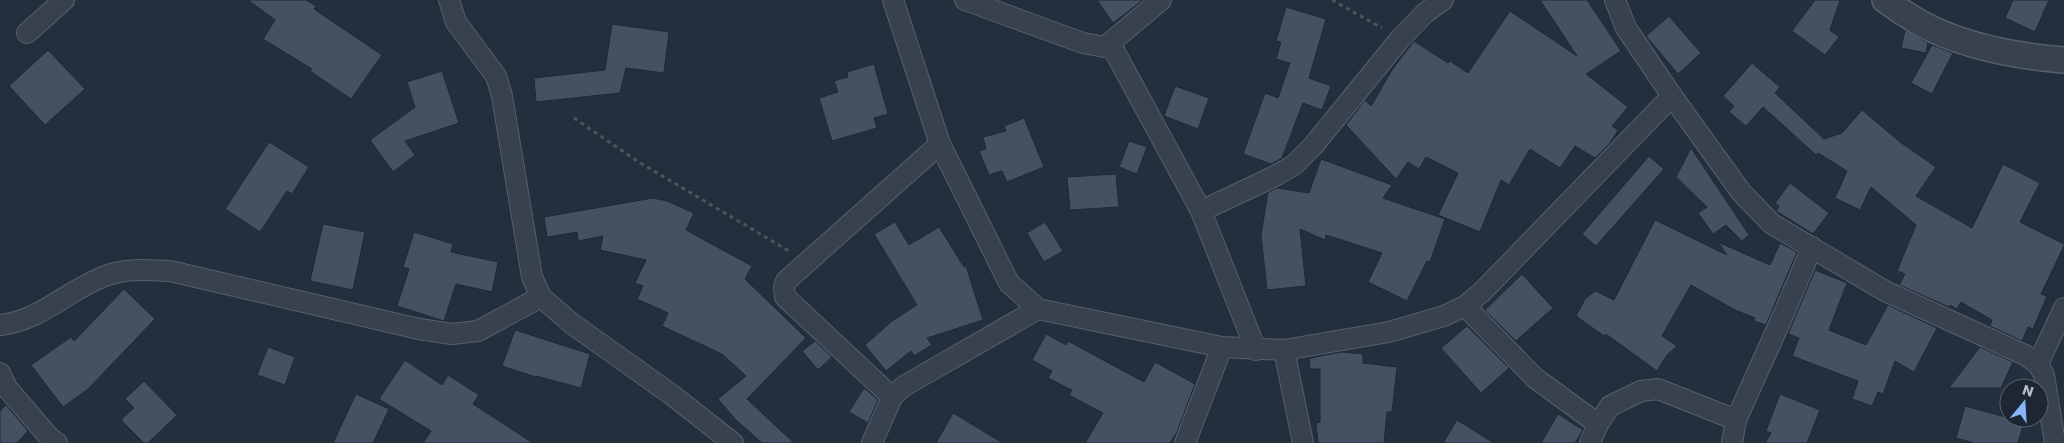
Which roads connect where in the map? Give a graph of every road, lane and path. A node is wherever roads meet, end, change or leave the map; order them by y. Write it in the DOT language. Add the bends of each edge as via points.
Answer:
graph roads {
  1 [pos="64,0"];
  2 [pos="449,0"];
  3 [pos="893,0"];
  4 [pos="965,0"];
  5 [pos="1161,0"];
  6 [pos="1332,0"];
  7 [pos="1443,0"];
  8 [pos="1615,0"];
  9 [pos="1885,0"];
  10 [pos="27,33"];
  11 [pos="1400,39"];
  12 [pos="1110,43"];
  13 [pos="2064,60"];
  14 [pos="1672,96"];
  15 [pos="574,118"];
  16 [pos="940,144"];
  17 [pos="1201,211"];
  18 [pos="1812,247"];
  19 [pos="809,262"];
  20 [pos="541,297"];
  21 [pos="1465,306"];
  22 [pos="2064,308"];
  23 [pos="1038,309"];
  24 [pos="0,325"];
  25 [pos="1222,347"];
  26 [pos="1256,350"];
  27 [pos="1284,350"];
  28 [pos="2038,364"];
  29 [pos="0,373"];
  30 [pos="892,397"];
  31 [pos="1736,420"];
  32 [pos="1598,424"];
  33 [pos="727,442"];
  34 [pos="57,443"];
  35 [pos="872,443"];
  36 [pos="1185,443"];
  37 [pos="1303,443"];
  38 [pos="1590,443"];
  39 [pos="1732,443"];
  40 [pos="2055,443"];
  1 -- 10 [label="street"];
  2 -- 20 [label="street" via="456,22 496,76 532,276"];
  3 -- 16 [label="street"];
  4 -- 12 [label="street" via="1084,43 1105,47"];
  5 -- 12 [label="street"];
  6 -- 11 [label="path"];
  7 -- 11 [label="street"];
  8 -- 14 [label="street" via="1626,28"];
  9 -- 13 [label="street" via="1949,37 1980,47"];
  11 -- 17 [label="street" via="1313,146 1294,164"];
  12 -- 17 [label="street"];
  14 -- 18 [label="street" via="1741,192 1772,224"];
  14 -- 21 [label="street"];
  15 -- 19 [label="path" via="637,161"];
  16 -- 19 [label="street"];
  16 -- 23 [label="street" via="1009,283"];
  17 -- 26 [label="street"];
  18 -- 28 [label="street" via="1886,291"];
  18 -- 31 [label="street"];
  19 -- 30 [label="street" via="786,281 785,296"];
  20 -- 24 [label="street" via="478,331 452,334 170,271 138,269 105,276 36,315 15,324"];
  20 -- 33 [label="street" via="571,323 672,395"];
  21 -- 27 [label="street" via="1444,316 1389,332"];
  21 -- 32 [label="street" via="1535,378"];
  22 -- 28 [label="street"];
  23 -- 25 [label="street"];
  23 -- 30 [label="street" via="904,386"];
  25 -- 26 [label="street"];
  25 -- 36 [label="street"];
  26 -- 27 [label="street"];
  27 -- 37 [label="street"];
  28 -- 40 [label="street" via="2044,375"];
  29 -- 34 [label="street" via="8,388"];
  30 -- 35 [label="street"];
  31 -- 32 [label="street" via="1658,389 1641,391 1610,406"];
  31 -- 39 [label="street"];
  32 -- 38 [label="street"];
}
